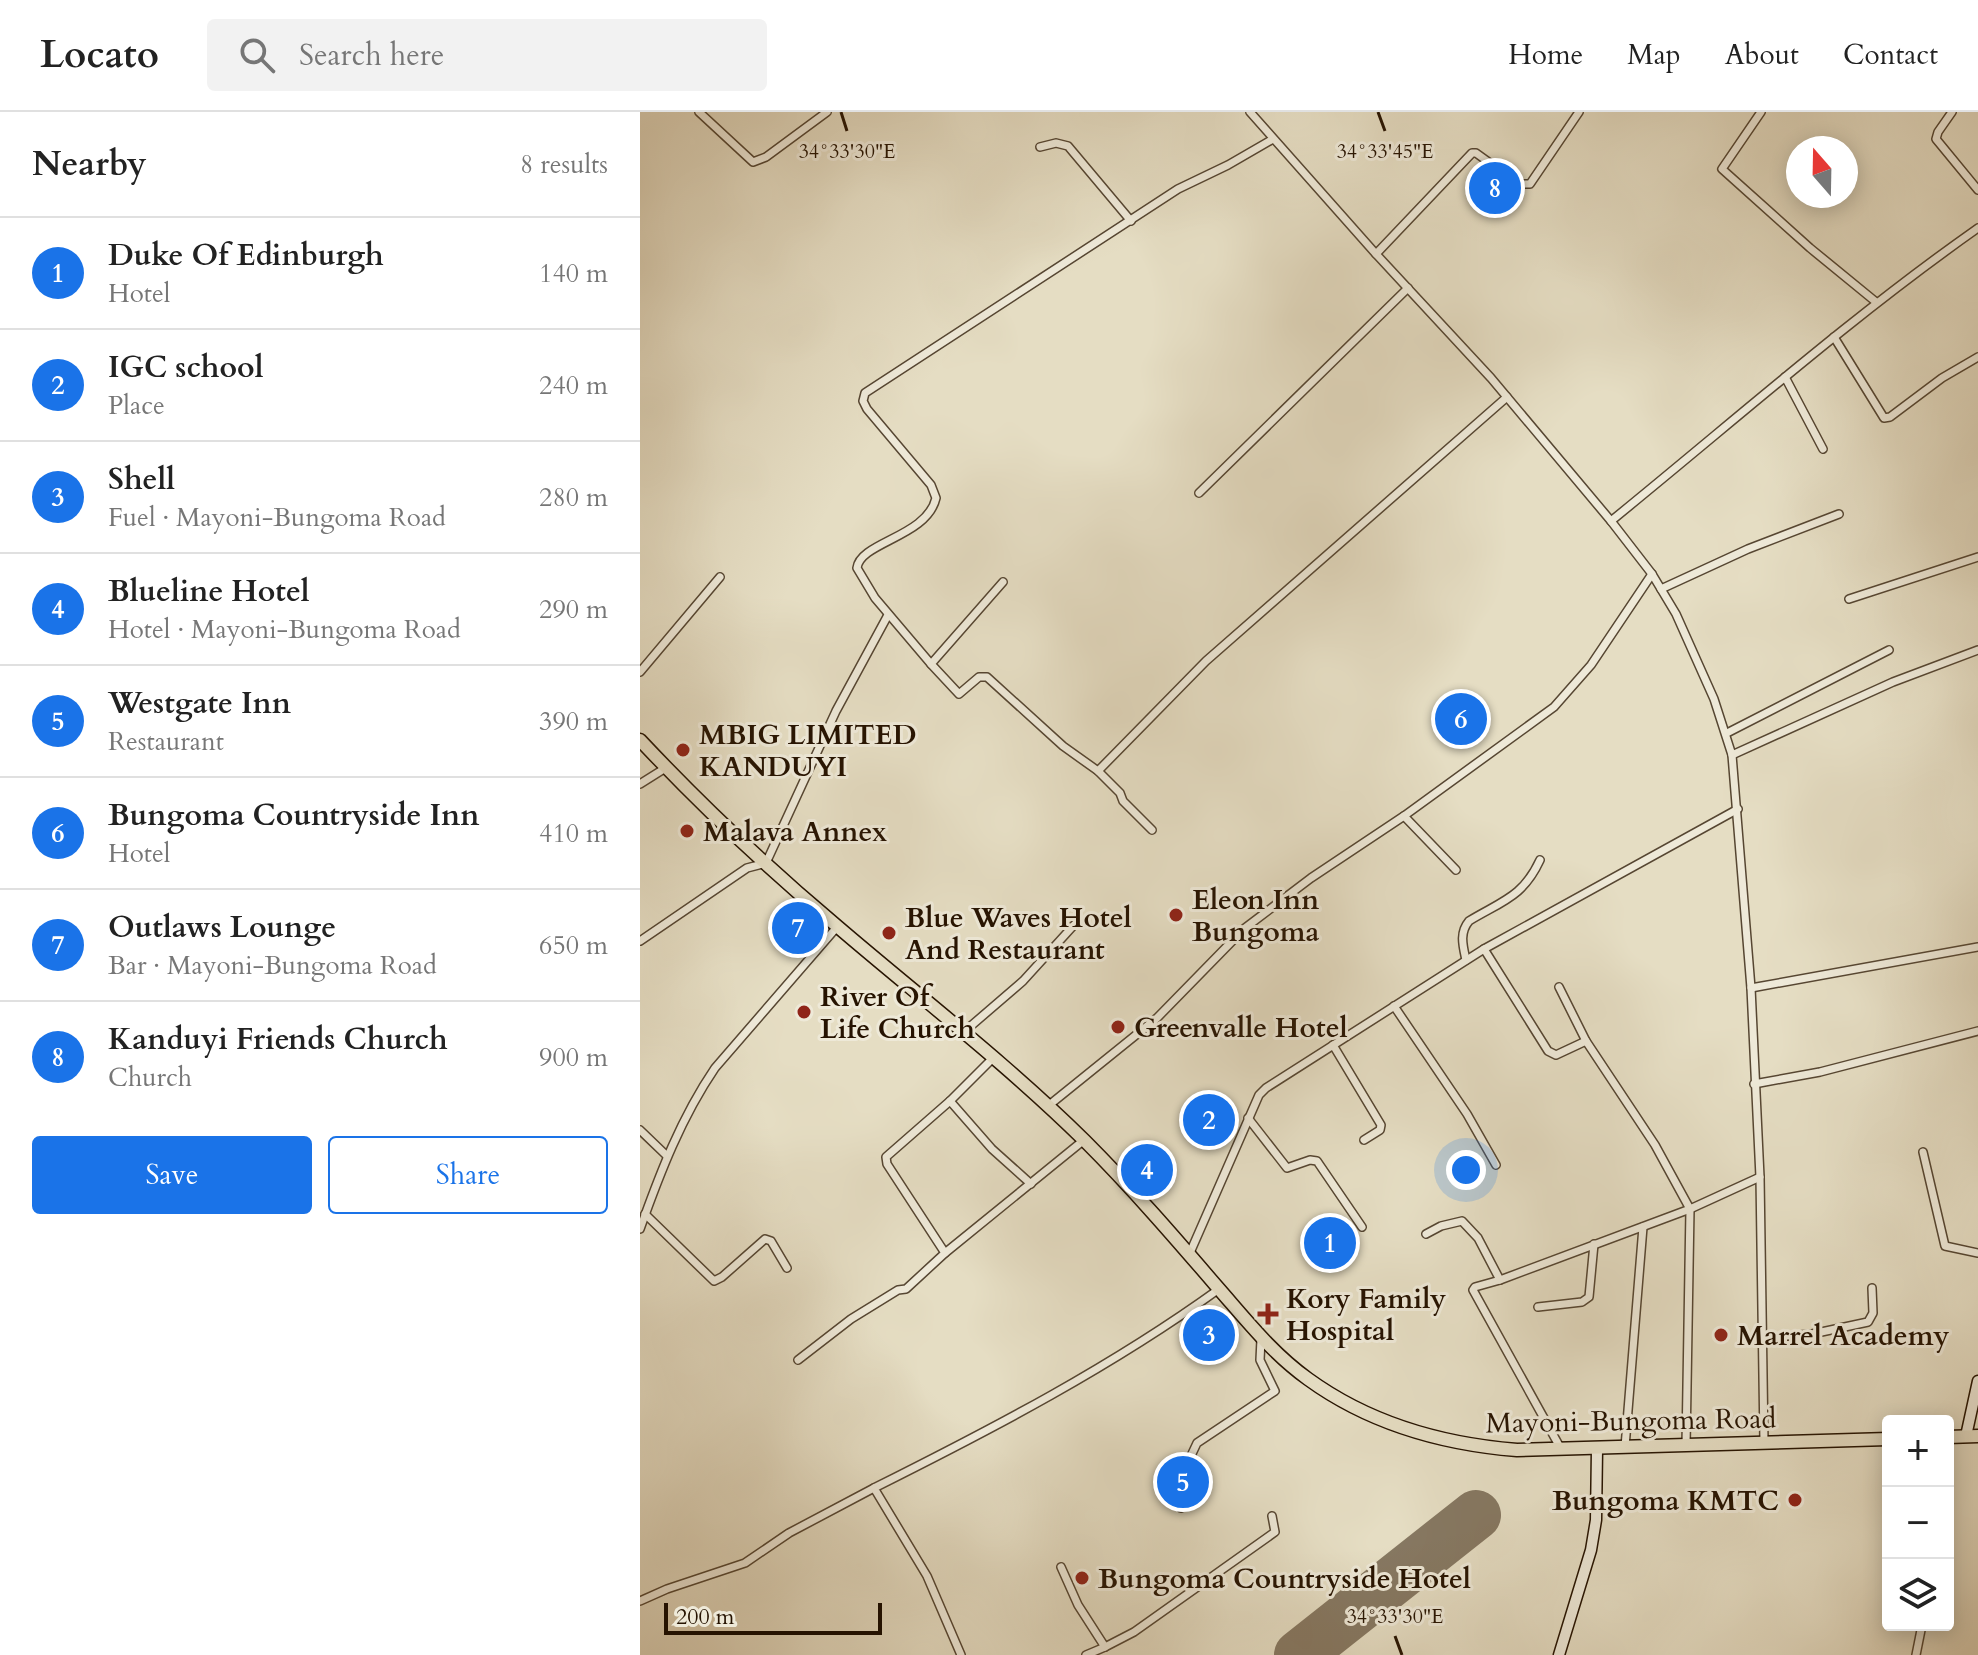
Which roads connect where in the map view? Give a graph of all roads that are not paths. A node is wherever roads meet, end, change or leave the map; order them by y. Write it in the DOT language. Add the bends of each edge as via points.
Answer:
graph roads {
  1 [pos="699,112"];
  2 [pos="827,112"];
  3 [pos="1250,112"];
  4 [pos="1579,112"];
  5 [pos="1761,112"];
  6 [pos="1952,112"];
  7 [pos="1273,139"];
  8 [pos="1040,147"];
  9 [pos="1978,190"];
  10 [pos="1131,221"];
  11 [pos="1978,228"];
  12 [pos="1376,254"];
  13 [pos="1408,288"];
  14 [pos="1876,302"];
  15 [pos="1834,337"];
  16 [pos="1978,357"];
  17 [pos="1785,377"];
  18 [pos="1507,397"];
  19 [pos="1823,449"];
  20 [pos="1199,493"];
  21 [pos="1839,514"];
  22 [pos="1611,521"];
  23 [pos="1978,557"];
  24 [pos="1652,574"];
  25 [pos="720,577"];
  26 [pos="1003,582"];
  27 [pos="1661,589"];
  28 [pos="1849,599"];
  29 [pos="888,615"];
  30 [pos="1889,650"];
  31 [pos="1978,650"];
  32 [pos="931,664"];
  33 [pos="640,672"];
  34 [pos="1727,733"];
  35 [pos="640,740"];
  36 [pos="1732,755"];
  37 [pos="667,767"];
  38 [pos="1098,771"];
  39 [pos="640,784"];
  40 [pos="1738,809"];
  41 [pos="1404,816"];
  42 [pos="1152,830"];
  43 [pos="1540,860"];
  44 [pos="766,863"];
  45 [pos="1456,870"];
  46 [pos="1074,925"];
  47 [pos="837,927"];
  48 [pos="640,941"];
  49 [pos="1978,947"];
  50 [pos="1484,949"];
  51 [pos="1466,960"];
  52 [pos="1559,987"];
  53 [pos="1751,988"];
  54 [pos="1394,1006"];
  55 [pos="965,1031"];
  56 [pos="1978,1031"];
  57 [pos="1586,1041"];
  58 [pos="1333,1045"];
  59 [pos="994,1057"];
  60 [pos="1754,1084"];
  61 [pos="950,1101"];
  62 [pos="1048,1106"];
  63 [pos="1248,1118"];
  64 [pos="640,1130"];
  65 [pos="1084,1140"];
  66 [pos="1364,1140"];
  67 [pos="1923,1152"];
  68 [pos="666,1155"];
  69 [pos="1496,1165"];
  70 [pos="1760,1177"];
  71 [pos="1031,1184"];
  72 [pos="1690,1209"];
  73 [pos="645,1214"];
  74 [pos="1362,1227"];
  75 [pos="1643,1227"];
  76 [pos="640,1229"];
  77 [pos="1426,1234"];
  78 [pos="1594,1244"];
  79 [pos="945,1253"];
  80 [pos="1978,1253"];
  81 [pos="1188,1255"];
  82 [pos="787,1268"];
  83 [pos="1500,1280"];
  84 [pos="1872,1288"];
  85 [pos="1219,1289"];
  86 [pos="1538,1307"];
  87 [pos="1764,1338"];
  88 [pos="1261,1339"];
  89 [pos="798,1360"];
  90 [pos="1978,1381"];
  91 [pos="1972,1436"];
  92 [pos="1882,1439"];
  93 [pos="1764,1442"];
  94 [pos="1686,1445"];
  95 [pos="1625,1447"];
  96 [pos="1561,1449"];
  97 [pos="1597,1449"];
  98 [pos="1190,1458"];
  99 [pos="1196,1473"];
  100 [pos="874,1488"];
  101 [pos="1181,1508"];
  102 [pos="1272,1516"];
  103 [pos="1061,1567"];
  104 [pos="640,1601"];
  105 [pos="1921,1631"];
  106 [pos="1105,1647"];
  107 [pos="961,1655"];
  108 [pos="1086,1655"];
  109 [pos="1559,1655"];
  110 [pos="1916,1655"];
  1 -- 2 [label="street" via="748,160 757,162"];
  3 -- 7 [label="street"];
  4 -- 12 [label="street" via="1530,184 1519,184 1472,153"];
  5 -- 14 [label="street" via="1722,169"];
  6 -- 9 [label="street" via="1936,139"];
  7 -- 10 [label="street" via="1178,189"];
  7 -- 12 [label="street"];
  8 -- 10 [label="street" via="1068,146"];
  10 -- 29 [label="street" via="865,393 867,409 931,485 936,498 921,523 858,561 858,573"];
  11 -- 14 [label="street"];
  12 -- 13 [label="street"];
  13 -- 18 [label="street"];
  13 -- 20 [label="street"];
  14 -- 15 [label="street"];
  15 -- 16 [label="street" via="1884,418"];
  15 -- 17 [label="street"];
  17 -- 19 [label="street"];
  17 -- 22 [label="street"];
  18 -- 22 [label="street"];
  18 -- 38 [label="street" via="1206,661"];
  21 -- 27 [label="street"];
  22 -- 24 [label="street"];
  23 -- 28 [label="street"];
  24 -- 27 [label="street"];
  24 -- 41 [label="street" via="1591,665 1554,707"];
  25 -- 33 [label="street"];
  26 -- 32 [label="street"];
  27 -- 34 [label="street" via="1697,656"];
  29 -- 32 [label="street"];
  29 -- 44 [label="street" via="836,711"];
  30 -- 34 [label="street"];
  31 -- 36 [label="street"];
  32 -- 38 [label="street" via="959,694 979,677 987,677"];
  34 -- 36 [label="street"];
  35 -- 37 [label="main road, Mayoni-Bungoma Road"];
  36 -- 40 [label="street"];
  37 -- 39 [label="street"];
  37 -- 44 [label="main road, Mayoni-Bungoma Road"];
  38 -- 42 [label="street"];
  40 -- 50 [label="street"];
  40 -- 53 [label="street"];
  41 -- 45 [label="street"];
  41 -- 62 [label="street" via="1245,928 1157,1018"];
  43 -- 51 [label="street" via="1532,879 1512,898 1465,926"];
  44 -- 47 [label="main road, Mayoni-Bungoma Road"];
  44 -- 48 [label="street" via="747,868"];
  46 -- 55 [label="street" via="1023,981"];
  47 -- 55 [label="main road, Mayoni-Bungoma Road"];
  47 -- 68 [label="street" via="715,1068"];
  49 -- 53 [label="street"];
  50 -- 51 [label="street"];
  50 -- 57 [label="street" via="1548,1051 1556,1055"];
  51 -- 54 [label="street"];
  52 -- 57 [label="street"];
  53 -- 60 [label="street"];
  54 -- 58 [label="street"];
  54 -- 69 [label="street"];
  55 -- 59 [label="main road, Mayoni-Bungoma Road"];
  56 -- 60 [label="street"];
  57 -- 72 [label="street"];
  58 -- 63 [label="street" via="1262,1091"];
  58 -- 66 [label="street" via="1381,1125"];
  59 -- 61 [label="street"];
  59 -- 62 [label="main road, Mayoni-Bungoma Road"];
  60 -- 70 [label="street"];
  61 -- 71 [label="street"];
  61 -- 79 [label="street" via="885,1160"];
  62 -- 65 [label="main road, Mayoni-Bungoma Road"];
  63 -- 74 [label="street" via="1287,1168 1317,1161"];
  63 -- 81 [label="street"];
  64 -- 68 [label="street"];
  65 -- 71 [label="street"];
  65 -- 81 [label="main road, Mayoni-Bungoma Road"];
  67 -- 80 [label="street" via="1945,1246"];
  68 -- 73 [label="street"];
  70 -- 72 [label="street"];
  70 -- 87 [label="street"];
  71 -- 79 [label="street"];
  72 -- 75 [label="street"];
  72 -- 94 [label="street"];
  73 -- 76 [label="street"];
  73 -- 82 [label="street" via="714,1281 765,1239"];
  75 -- 78 [label="street"];
  75 -- 95 [label="street"];
  77 -- 83 [label="street" via="1462,1221 1478,1238"];
  78 -- 83 [label="street"];
  78 -- 86 [label="street" via="1589,1297"];
  79 -- 89 [label="street" via="906,1289 851,1319"];
  81 -- 85 [label="main road, Mayoni-Bungoma Road"];
  83 -- 96 [label="street" via="1475,1287 1473,1293"];
  84 -- 87 [label="street" via="1868,1322"];
  85 -- 88 [label="main road, Mayoni-Bungoma Road"];
  85 -- 100 [label="street" via="1098,1369"];
  87 -- 93 [label="street"];
  88 -- 96 [label="main road, Mayoni-Bungoma Road" via="1339,1400 1409,1431 1478,1447"];
  88 -- 98 [label="street" via="1260,1360 1275,1391 1197,1443"];
  90 -- 91 [label="street"];
  92 -- 93 [label="main road, Mayoni-Bungoma Road"];
  93 -- 94 [label="main road, Mayoni-Bungoma Road"];
  94 -- 95 [label="main road, Mayoni-Bungoma Road"];
  95 -- 97 [label="main road, Mayoni-Bungoma Road"];
  96 -- 97 [label="main road, Mayoni-Bungoma Road"];
  97 -- 109 [label="street" via="1591,1550"];
  98 -- 99 [label="street"];
  98 -- 101 [label="street" via="1163,1473"];
  100 -- 104 [label="street" via="745,1563"];
  100 -- 107 [label="street" via="927,1576"];
  102 -- 106 [label="street" via="1275,1532"];
  103 -- 106 [label="street"];
  105 -- 110 [label="street"];
  106 -- 108 [label="street"];
}
